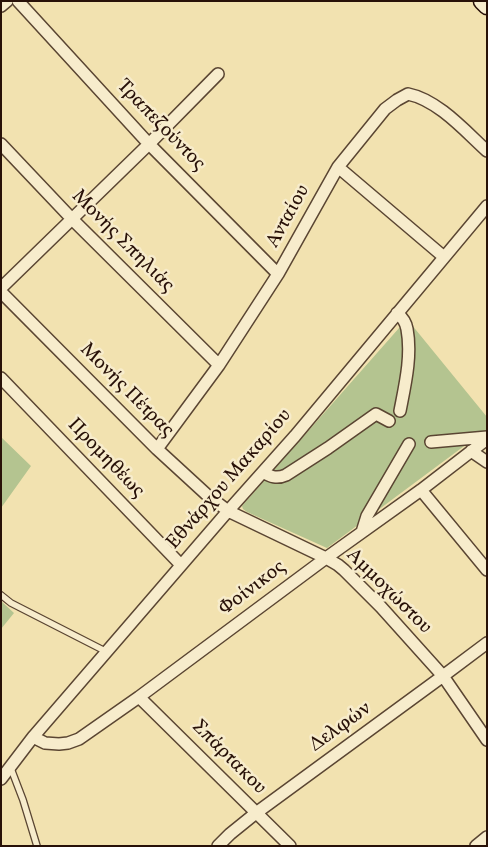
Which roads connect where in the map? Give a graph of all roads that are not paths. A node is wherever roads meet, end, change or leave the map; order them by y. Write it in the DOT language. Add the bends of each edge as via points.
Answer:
graph roads {
  1 [pos="7,1"];
  2 [pos="18,1"];
  3 [pos="482,1"];
  4 [pos="1,6"];
  5 [pos="487,6"];
  6 [pos="218,74"];
  7 [pos="1,144"];
  8 [pos="149,144"];
  9 [pos="487,151"];
  10 [pos="338,167"];
  11 [pos="487,206"];
  12 [pos="72,219"];
  13 [pos="444,257"];
  14 [pos="278,274"];
  15 [pos="1,288"];
  16 [pos="1,292"];
  17 [pos="397,313"];
  18 [pos="219,365"];
  19 [pos="1,378"];
  20 [pos="400,411"];
  21 [pos="389,421"];
  22 [pos="487,438"];
  23 [pos="431,442"];
  24 [pos="410,444"];
  25 [pos="157,449"];
  26 [pos="470,451"];
  27 [pos="487,462"];
  28 [pos="263,472"];
  29 [pos="421,490"];
  30 [pos="228,511"];
  31 [pos="362,532"];
  32 [pos="326,558"];
  33 [pos="181,565"];
  34 [pos="487,570"];
  35 [pos="1,594"];
  36 [pos="486,644"];
  37 [pos="107,652"];
  38 [pos="443,676"];
  39 [pos="139,697"];
  40 [pos="33,737"];
  41 [pos="487,740"];
  42 [pos="10,766"];
  43 [pos="1,779"];
  44 [pos="256,813"];
  45 [pos="487,837"];
  46 [pos="37,846"];
  47 [pos="218,846"];
  48 [pos="290,846"];
  49 [pos="476,846"];
  1 -- 4 [label="street"];
  2 -- 8 [label="street, Τραπεζούντος"];
  3 -- 5 [label="main road"];
  6 -- 8 [label="street"];
  7 -- 12 [label="street, Μονής Σπηλιάς"];
  8 -- 12 [label="street"];
  8 -- 14 [label="street, Τραπεζούντος"];
  9 -- 10 [label="street, Ανταίου" via="439,109 418,96 408,94 385,109"];
  10 -- 13 [label="street"];
  10 -- 14 [label="street, Ανταίου"];
  11 -- 13 [label="street, Εθνάρχου Μακαρίου"];
  12 -- 15 [label="street"];
  12 -- 18 [label="street, Μονής Σπηλιάς"];
  13 -- 17 [label="street, Εθνάρχου Μακαρίου"];
  14 -- 18 [label="street, Ανταίου"];
  16 -- 25 [label="street, Μονής Πέτρας"];
  17 -- 20 [label="street" via="407,329 409,353"];
  17 -- 28 [label="street, Εθνάρχου Μακαρίου"];
  18 -- 25 [label="street, Ανταίου"];
  19 -- 33 [label="street, Προμηθέως"];
  21 -- 28 [label="street" via="376,414 282,477 271,477"];
  22 -- 23 [label="street"];
  22 -- 26 [label="street, Φοίνικος"];
  24 -- 31 [label="street" via="367,516"];
  25 -- 30 [label="street, Μονής Πέτρας"];
  26 -- 27 [label="street"];
  26 -- 29 [label="street, Φοίνικος"];
  28 -- 30 [label="street, Εθνάρχου Μακαρίου"];
  29 -- 31 [label="street, Φοίνικος"];
  29 -- 34 [label="street"];
  30 -- 32 [label="street, Αμμοχώστου"];
  30 -- 33 [label="street, Εθνάρχου Μακαρίου"];
  31 -- 32 [label="street, Φοίνικος"];
  32 -- 38 [label="street, Αμμοχώστου" via="344,570 381,607"];
  32 -- 39 [label="street, Φοίνικος"];
  33 -- 37 [label="street, Εθνάρχου Μακαρίου"];
  35 -- 37 [label="lane" via="11,603"];
  36 -- 38 [label="street, Δελφών"];
  37 -- 40 [label="street, Εθνάρχου Μακαρίου"];
  38 -- 41 [label="street, Αμμοχώστου"];
  38 -- 44 [label="street, Δελφών"];
  39 -- 40 [label="street, Φοίνικος" via="72,742 46,743"];
  39 -- 44 [label="street, Σπάρτακου"];
  40 -- 42 [label="street, Εθνάρχου Μακαρίου"];
  42 -- 43 [label="street, Εθνάρχου Μακαρίου"];
  42 -- 46 [label="lane"];
  44 -- 47 [label="street, Δελφών"];
  44 -- 48 [label="street, Σπάρτακου"];
  45 -- 49 [label="street"];
}
